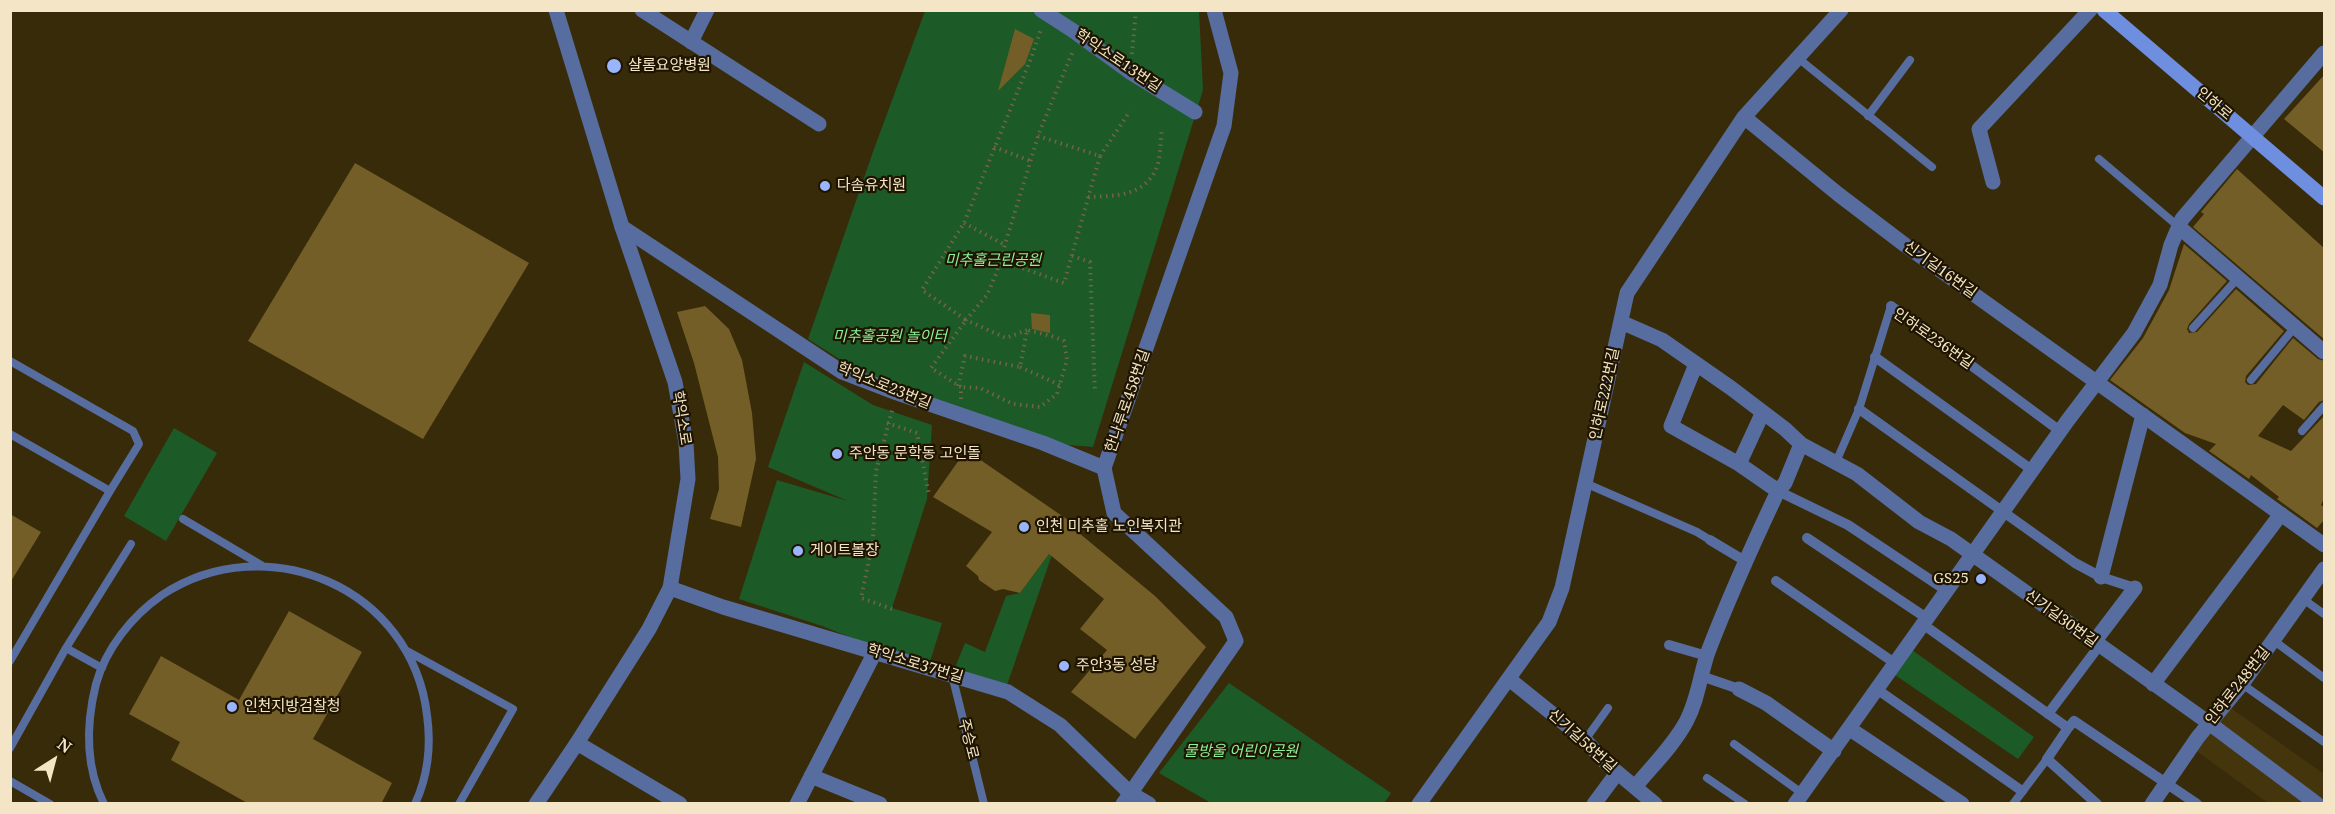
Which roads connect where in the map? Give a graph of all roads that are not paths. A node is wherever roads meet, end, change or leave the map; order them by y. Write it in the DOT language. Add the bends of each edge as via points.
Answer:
graph roads {
  1 [pos="556,10"];
  2 [pos="642,10"];
  3 [pos="707,10"];
  4 [pos="1214,10"];
  5 [pos="1841,10"];
  6 [pos="2090,10"];
  7 [pos="2104,10"];
  8 [pos="1043,12"];
  9 [pos="691,42"];
  10 [pos="2325,52"];
  11 [pos="1798,58"];
  12 [pos="1910,60"];
  13 [pos="1196,112"];
  14 [pos="1868,116"];
  15 [pos="1744,117"];
  16 [pos="819,124"];
  17 [pos="2252,136"];
  18 [pos="2099,159"];
  19 [pos="1932,167"];
  20 [pos="1993,182"];
  21 [pos="2325,198"];
  22 [pos="622,227"];
  23 [pos="2179,227"];
  24 [pos="2238,278"];
  25 [pos="1890,306"];
  26 [pos="1621,322"];
  27 [pos="2295,327"];
  28 [pos="2193,328"];
  29 [pos="2325,352"];
  30 [pos="1875,357"];
  31 [pos="10,361"];
  32 [pos="1696,364"];
  33 [pos="2251,380"];
  34 [pos="2096,381"];
  35 [pos="2325,406"];
  36 [pos="1859,409"];
  37 [pos="1763,412"];
  38 [pos="2143,415"];
  39 [pos="2060,431"];
  40 [pos="2302,431"];
  41 [pos="10,435"];
  42 [pos="1801,444"];
  43 [pos="1836,462"];
  44 [pos="1739,464"];
  45 [pos="1104,468"];
  46 [pos="2032,470"];
  47 [pos="1585,483"];
  48 [pos="110,491"];
  49 [pos="1778,491"];
  50 [pos="2003,512"];
  51 [pos="2282,514"];
  52 [pos="183,519"];
  53 [pos="1807,538"];
  54 [pos="1710,540"];
  55 [pos="131,544"];
  56 [pos="2325,544"];
  57 [pos="1972,556"];
  58 [pos="1745,561"];
  59 [pos="261,565"];
  60 [pos="2325,569"];
  61 [pos="2101,576"];
  62 [pos="1776,581"];
  63 [pos="670,588"];
  64 [pos="2135,588"];
  65 [pos="1947,591"];
  66 [pos="2303,599"];
  67 [pos="2325,614"];
  68 [pos="1926,622"];
  69 [pos="2273,640"];
  70 [pos="2096,644"];
  71 [pos="1669,645"];
  72 [pos="66,648"];
  73 [pos="406,651"];
  74 [pos="875,652"];
  75 [pos="1707,656"];
  76 [pos="10,661"];
  77 [pos="1896,664"];
  78 [pos="102,668"];
  79 [pos="952,675"];
  80 [pos="1701,676"];
  81 [pos="2325,678"];
  82 [pos="1509,679"];
  83 [pos="2153,684"];
  84 [pos="2242,684"];
  85 [pos="1739,688"];
  86 [pos="1878,690"];
  87 [pos="1608,708"];
  88 [pos="2048,714"];
  89 [pos="2209,723"];
  90 [pos="2068,728"];
  91 [pos="1850,729"];
  92 [pos="1585,740"];
  93 [pos="2325,742"];
  94 [pos="577,743"];
  95 [pos="1734,744"];
  96 [pos="10,748"];
  97 [pos="1834,751"];
  98 [pos="2046,759"];
  99 [pos="1617,773"];
  100 [pos="811,776"];
  101 [pos="1707,778"];
  102 [pos="10,781"];
  103 [pos="2166,784"];
  104 [pos="1635,787"];
  105 [pos="2022,791"];
  106 [pos="1126,798"];
  107 [pos="1799,799"];
  108 [pos="50,804"];
  109 [pos="104,804"];
  110 [pos="415,804"];
  111 [pos="459,804"];
  112 [pos="536,804"];
  113 [pos="680,804"];
  114 [pos="797,804"];
  115 [pos="880,804"];
  116 [pos="984,804"];
  117 [pos="1149,804"];
  118 [pos="1419,804"];
  119 [pos="1594,804"];
  120 [pos="1654,804"];
  121 [pos="1744,804"];
  122 [pos="1962,804"];
  123 [pos="2013,804"];
  124 [pos="2097,804"];
  125 [pos="2152,804"];
  126 [pos="2197,804"];
  127 [pos="2317,804"];
  1 -- 22 [label="street, 학익소로"];
  2 -- 9 [label="street"];
  3 -- 9 [label="street"];
  4 -- 45 [label="street, 한나루로458번길" via="1231,73 1224,126"];
  5 -- 11 [label="street, 인하로222번길"];
  6 -- 20 [label="street" via="1979,129"];
  7 -- 17 [label="main road, 인하로"];
  8 -- 13 [label="street, 학익소로13번길"];
  9 -- 16 [label="street"];
  10 -- 17 [label="street"];
  11 -- 14 [label="lane"];
  11 -- 15 [label="street, 인하로222번길"];
  12 -- 14 [label="lane"];
  14 -- 19 [label="lane"];
  15 -- 26 [label="street, 인하로222번길" via="1627,293"];
  15 -- 34 [label="street, 신기길16번길" via="1905,245"];
  17 -- 21 [label="main road, 인하로"];
  17 -- 23 [label="street"];
  18 -- 23 [label="lane"];
  22 -- 45 [label="street, 학익소로23번길" via="842,372"];
  22 -- 63 [label="street, 학익소로" via="675,382 686,443 688,479"];
  23 -- 24 [label="street"];
  23 -- 34 [label="street" via="2160,285 2134,333"];
  24 -- 27 [label="street"];
  24 -- 28 [label="lane"];
  25 -- 30 [label="lane, 인하로236번길"];
  25 -- 39 [label="street, 인하로236번길"];
  26 -- 32 [label="street, 신기길30번길" via="1662,340"];
  26 -- 47 [label="street, 인하로222번길"];
  27 -- 29 [label="street"];
  27 -- 33 [label="lane"];
  30 -- 36 [label="lane, 인하로236번길"];
  30 -- 46 [label="street"];
  31 -- 48 [label="lane" via="133,431 139,444"];
  32 -- 37 [label="street, 신기길30번길"];
  32 -- 44 [label="street" via="1671,426"];
  34 -- 38 [label="street, 신기길16번길"];
  34 -- 39 [label="street"];
  35 -- 40 [label="lane"];
  36 -- 43 [label="lane, 인하로236번길"];
  36 -- 50 [label="street"];
  37 -- 42 [label="street, 신기길30번길"];
  37 -- 44 [label="street"];
  38 -- 51 [label="street, 신기길16번길"];
  38 -- 61 [label="street"];
  39 -- 46 [label="street"];
  41 -- 48 [label="lane"];
  42 -- 43 [label="street, 신기길30번길"];
  42 -- 49 [label="street"];
  43 -- 57 [label="street, 신기길30번길"];
  44 -- 49 [label="street"];
  45 -- 106 [label="street, 한나루로458번길" via="1114,513 1226,617 1236,641"];
  46 -- 50 [label="street"];
  47 -- 54 [label="lane"];
  47 -- 82 [label="street, 인하로222번길" via="1562,588 1549,622"];
  48 -- 76 [label="lane"];
  49 -- 58 [label="street"];
  49 -- 65 [label="street" via="1848,525"];
  50 -- 57 [label="street"];
  50 -- 61 [label="street" via="2075,563"];
  51 -- 56 [label="street, 신기길16번길"];
  51 -- 83 [label="street"];
  52 -- 59 [label="lane"];
  53 -- 68 [label="street"];
  54 -- 58 [label="street"];
  55 -- 72 [label="lane"];
  57 -- 65 [label="street"];
  57 -- 70 [label="street, 신기길30번길"];
  58 -- 75 [label="street"];
  59 -- 73 [label="lane" via="301,570 340,585 373,609"];
  59 -- 78 [label="lane" via="220,569 181,583 147,606 119,636"];
  60 -- 66 [label="street, 인하로248번길"];
  61 -- 64 [label="street"];
  62 -- 77 [label="street"];
  63 -- 74 [label="street, 학익소로37번길" via="723,608"];
  63 -- 94 [label="street, 학익소로"];
  64 -- 70 [label="street"];
  65 -- 68 [label="street"];
  66 -- 67 [label="lane"];
  66 -- 69 [label="street, 인하로248번길"];
  68 -- 77 [label="street"];
  68 -- 88 [label="street"];
  69 -- 81 [label="lane"];
  69 -- 84 [label="street, 인하로248번길"];
  70 -- 83 [label="street, 신기길30번길"];
  70 -- 88 [label="street"];
  71 -- 75 [label="street"];
  72 -- 78 [label="lane"];
  72 -- 96 [label="lane"];
  73 -- 110 [label="lane" via="426,700 429,732 427,765"];
  73 -- 111 [label="lane" via="513,709"];
  74 -- 79 [label="street, 학익소로37번길"];
  74 -- 100 [label="street"];
  75 -- 80 [label="street"];
  77 -- 86 [label="street"];
  78 -- 109 [label="lane" via="89,712 89,753"];
  79 -- 106 [label="street, 학익소로37번길" via="1008,692 1060,725"];
  79 -- 116 [label="lane, 주승로"];
  80 -- 85 [label="street"];
  80 -- 104 [label="street" via="1686,721"];
  82 -- 92 [label="street, 신기길58번길"];
  82 -- 118 [label="street, 인하로222번길"];
  83 -- 89 [label="street, 신기길30번길"];
  84 -- 89 [label="street, 인하로248번길"];
  84 -- 93 [label="lane"];
  85 -- 97 [label="street"];
  86 -- 91 [label="street"];
  86 -- 105 [label="street"];
  87 -- 92 [label="lane"];
  88 -- 90 [label="street"];
  89 -- 103 [label="street, 인하로248번길"];
  89 -- 127 [label="street, 신기길30번길"];
  90 -- 98 [label="street"];
  90 -- 103 [label="street" via="2074,721"];
  91 -- 97 [label="street"];
  91 -- 122 [label="street"];
  92 -- 99 [label="street, 신기길58번길"];
  94 -- 112 [label="street, 학익소로"];
  94 -- 113 [label="street"];
  95 -- 107 [label="lane"];
  97 -- 107 [label="street"];
  98 -- 105 [label="lane"];
  98 -- 124 [label="street"];
  99 -- 104 [label="street, 신기길58번길"];
  99 -- 119 [label="street"];
  100 -- 114 [label="street"];
  100 -- 115 [label="street"];
  101 -- 121 [label="lane"];
  102 -- 108 [label="lane"];
  103 -- 125 [label="street, 인하로248번길"];
  103 -- 126 [label="street"];
  104 -- 120 [label="street, 신기길58번길"];
  105 -- 123 [label="lane"];
  106 -- 117 [label="street, 학익소로37번길"];
}
